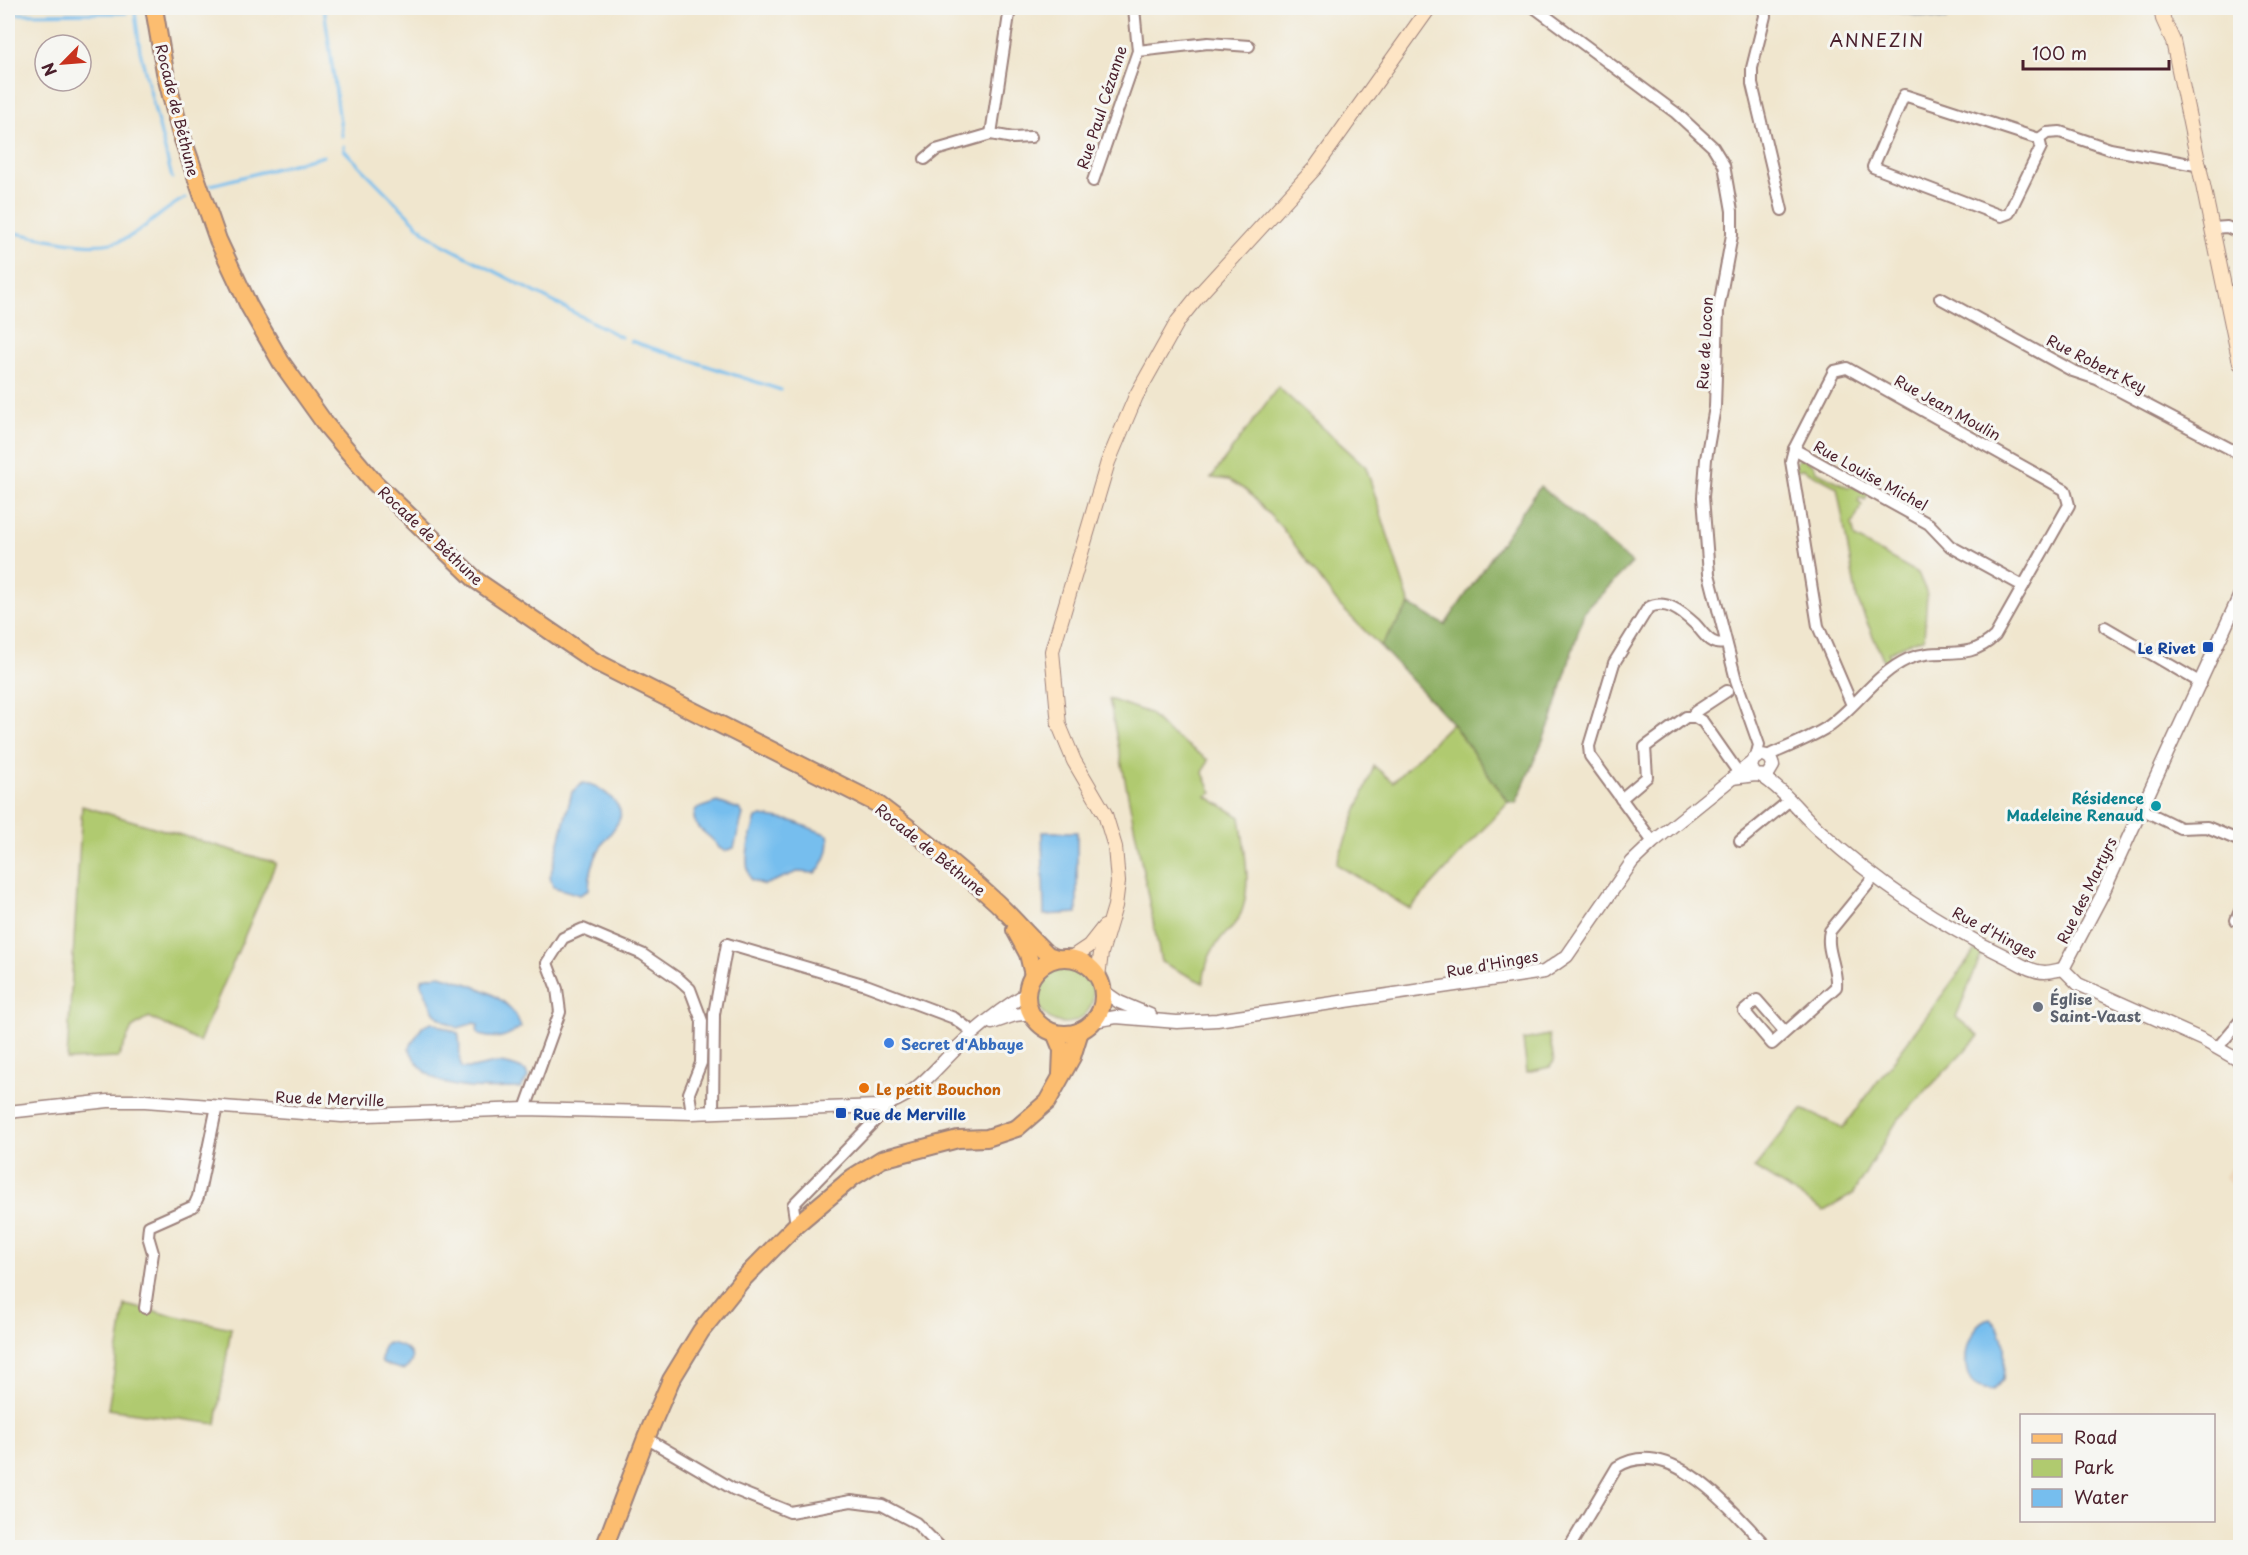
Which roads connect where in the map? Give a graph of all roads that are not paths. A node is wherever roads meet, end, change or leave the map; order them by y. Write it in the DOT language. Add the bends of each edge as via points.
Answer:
graph roads {
  1 [pos="154,8"];
  2 [pos="1010,8"];
  3 [pos="1134,8"];
  4 [pos="1429,8"];
  5 [pos="1535,8"];
  6 [pos="1764,8"];
  7 [pos="2161,8"];
  8 [pos="1250,46"];
  9 [pos="1138,51"];
  10 [pos="991,134"];
  11 [pos="1031,137"];
  12 [pos="2039,139"];
  13 [pos="925,159"];
  14 [pos="2201,166"];
  15 [pos="1093,181"];
  16 [pos="1782,210"];
  17 [pos="2213,228"];
  18 [pos="2241,233"];
  19 [pos="1940,298"];
  20 [pos="2241,363"];
  21 [pos="1794,449"];
  22 [pos="2241,454"];
  23 [pos="2023,585"];
  24 [pos="2241,595"];
  25 [pos="2105,627"];
  26 [pos="1726,643"];
  27 [pos="2200,683"];
  28 [pos="1727,691"];
  29 [pos="1852,705"];
  30 [pos="1691,717"];
  31 [pos="1763,764"];
  32 [pos="1734,775"];
  33 [pos="1621,799"];
  34 [pos="1790,800"];
  35 [pos="2141,809"];
  36 [pos="1740,841"];
  37 [pos="2241,841"];
  38 [pos="1653,842"];
  39 [pos="1874,877"];
  40 [pos="998,904"];
  41 [pos="1115,906"];
  42 [pos="2241,911"];
  43 [pos="2241,922"];
  44 [pos="1064,958"];
  45 [pos="2062,969"];
  46 [pos="1030,983"];
  47 [pos="1101,984"];
  48 [pos="1031,1013"];
  49 [pos="1094,1020"];
  50 [pos="2241,1021"];
  51 [pos="1177,1022"];
  52 [pos="978,1030"];
  53 [pos="1080,1031"];
  54 [pos="1785,1032"];
  55 [pos="1055,1033"];
  56 [pos="2218,1047"];
  57 [pos="2241,1061"];
  58 [pos="1061,1075"];
  59 [pos="892,1103"];
  60 [pos="217,1106"];
  61 [pos="525,1109"];
  62 [pos="8,1112"];
  63 [pos="713,1112"];
  64 [pos="692,1113"];
  65 [pos="796,1225"];
  66 [pos="145,1308"];
  67 [pos="646,1438"];
  68 [pos="604,1548"];
  69 [pos="941,1548"];
  70 [pos="1569,1548"];
  71 [pos="1768,1548"];
  1 -- 40 [label="main road, Rocade de Béthune" via="180,131 222,250 281,362 326,425 375,483 477,581 594,661 876,803"];
  2 -- 10 [label="street"];
  3 -- 9 [label="street, Rue Paul Cézanne"];
  4 -- 41 [label="main road" via="1315,168 1178,321 1136,396 1108,462 1052,651 1059,725 1074,761 1105,814 1115,847"];
  5 -- 26 [label="street, Rue de Locon" via="1676,113 1713,147 1724,165 1732,235 1718,311 1715,407 1703,497 1708,574"];
  6 -- 16 [label="street" via="1752,84"];
  7 -- 14 [label="main road" via="2174,41"];
  8 -- 9 [label="street" via="1208,44"];
  9 -- 15 [label="street, Rue Paul Cézanne"];
  10 -- 11 [label="street"];
  10 -- 13 [label="street" via="936,150"];
  12 -- 12 [label="street" via="1904,95 1873,167 2001,216 2009,213 2041,147"];
  12 -- 14 [label="street" via="2047,133 2060,132 2110,149"];
  14 -- 17 [label="main road"];
  17 -- 18 [label="street" via="2227,227"];
  17 -- 20 [label="main road"];
  19 -- 22 [label="street, Rue Robert Key" via="2073,371 2097,379"];
  21 -- 23 [label="street, Rue Louise Michel" via="1929,524 1950,546"];
  21 -- 23 [label="street, Rue Jean Moulin" via="1834,371 1846,368 2065,490 2069,505"];
  21 -- 29 [label="street, Rue Jean Moulin" via="1793,484 1818,626"];
  23 -- 29 [label="street, Rue Jean Moulin" via="1995,636 1984,646 1909,659 1890,669"];
  24 -- 27 [label="street, Rue des Martyrs"];
  25 -- 27 [label="street"];
  26 -- 31 [label="street, Rue de Locon" via="1736,680 1763,744"];
  26 -- 33 [label="street" via="1716,643 1705,636 1667,604 1655,603 1648,608 1614,663 1589,746 1590,756"];
  27 -- 35 [label="street, Rue des Martyrs"];
  28 -- 30 [label="street"];
  29 -- 31 [label="street, Rue Jean Moulin" via="1826,728 1783,749"];
  30 -- 32 [label="street" via="1703,722"];
  30 -- 33 [label="street" via="1645,747 1647,777"];
  31 -- 32 [label="street"];
  31 -- 34 [label="street, Rue d'Hinges"];
  32 -- 38 [label="street, Rue d'Hinges"];
  33 -- 38 [label="street"];
  34 -- 36 [label="street"];
  34 -- 39 [label="street, Rue d'Hinges"];
  35 -- 37 [label="street" via="2180,828 2206,827"];
  35 -- 45 [label="street, Rue des Martyrs" via="2102,897"];
  38 -- 51 [label="street, Rue d'Hinges" via="1632,862 1567,956 1544,972 1217,1020"];
  39 -- 45 [label="street, Rue d'Hinges" via="1975,942 2031,969"];
  39 -- 54 [label="street" via="1830,931 1836,987"];
  40 -- 44 [label="main road, Rocade de Béthune" via="1048,955"];
  40 -- 46 [label="main road, Rocade de Béthune" via="1028,954"];
  41 -- 44 [label="main road" via="1096,940"];
  41 -- 47 [label="main road" via="1101,953"];
  42 -- 43 [label="street" via="2236,920"];
  44 -- 46 [label="main road" via="1047,962"];
  44 -- 47 [label="main road" via="1082,961"];
  45 -- 56 [label="street" via="2078,984 2100,995"];
  46 -- 48 [label="main road" via="1027,1002"];
  46 -- 52 [label="street, Rue de Merville"];
  47 -- 49 [label="main road" via="1103,1002"];
  47 -- 51 [label="street, Rue d'Hinges" via="1141,1012"];
  48 -- 52 [label="street, Rue de Merville"];
  48 -- 55 [label="main road" via="1037,1022"];
  49 -- 51 [label="street, Rue d'Hinges" via="1116,1017"];
  49 -- 53 [label="main road"];
  50 -- 56 [label="street"];
  52 -- 59 [label="street, Rue de Merville" via="928,1079"];
  52 -- 63 [label="street" via="866,985 727,944 714,1014"];
  53 -- 55 [label="main road"];
  53 -- 58 [label="main road"];
  55 -- 58 [label="main road" via="1062,1050"];
  56 -- 57 [label="street"];
  58 -- 65 [label="main road" via="1047,1102 1017,1128 987,1138 958,1139 882,1159 853,1177"];
  59 -- 63 [label="street, Rue de Merville"];
  59 -- 65 [label="street" via="793,1205"];
  60 -- 61 [label="street, Rue de Merville" via="342,1116"];
  60 -- 62 [label="street, Rue de Merville" via="108,1101"];
  60 -- 66 [label="street" via="194,1206 149,1226 153,1253"];
  61 -- 64 [label="street, Rue de Merville"];
  61 -- 64 [label="street" via="560,1012 547,963 563,938 583,929 642,954 690,989 702,1021 701,1063 689,1093"];
  63 -- 64 [label="street, Rue de Merville"];
  65 -- 67 [label="main road" via="741,1281 701,1330 671,1380"];
  67 -- 68 [label="main road"];
  67 -- 69 [label="street" via="733,1489 790,1512 851,1501 882,1505 916,1523"];
  70 -- 71 [label="street" via="1617,1467 1644,1459 1664,1461 1712,1490"];
}
